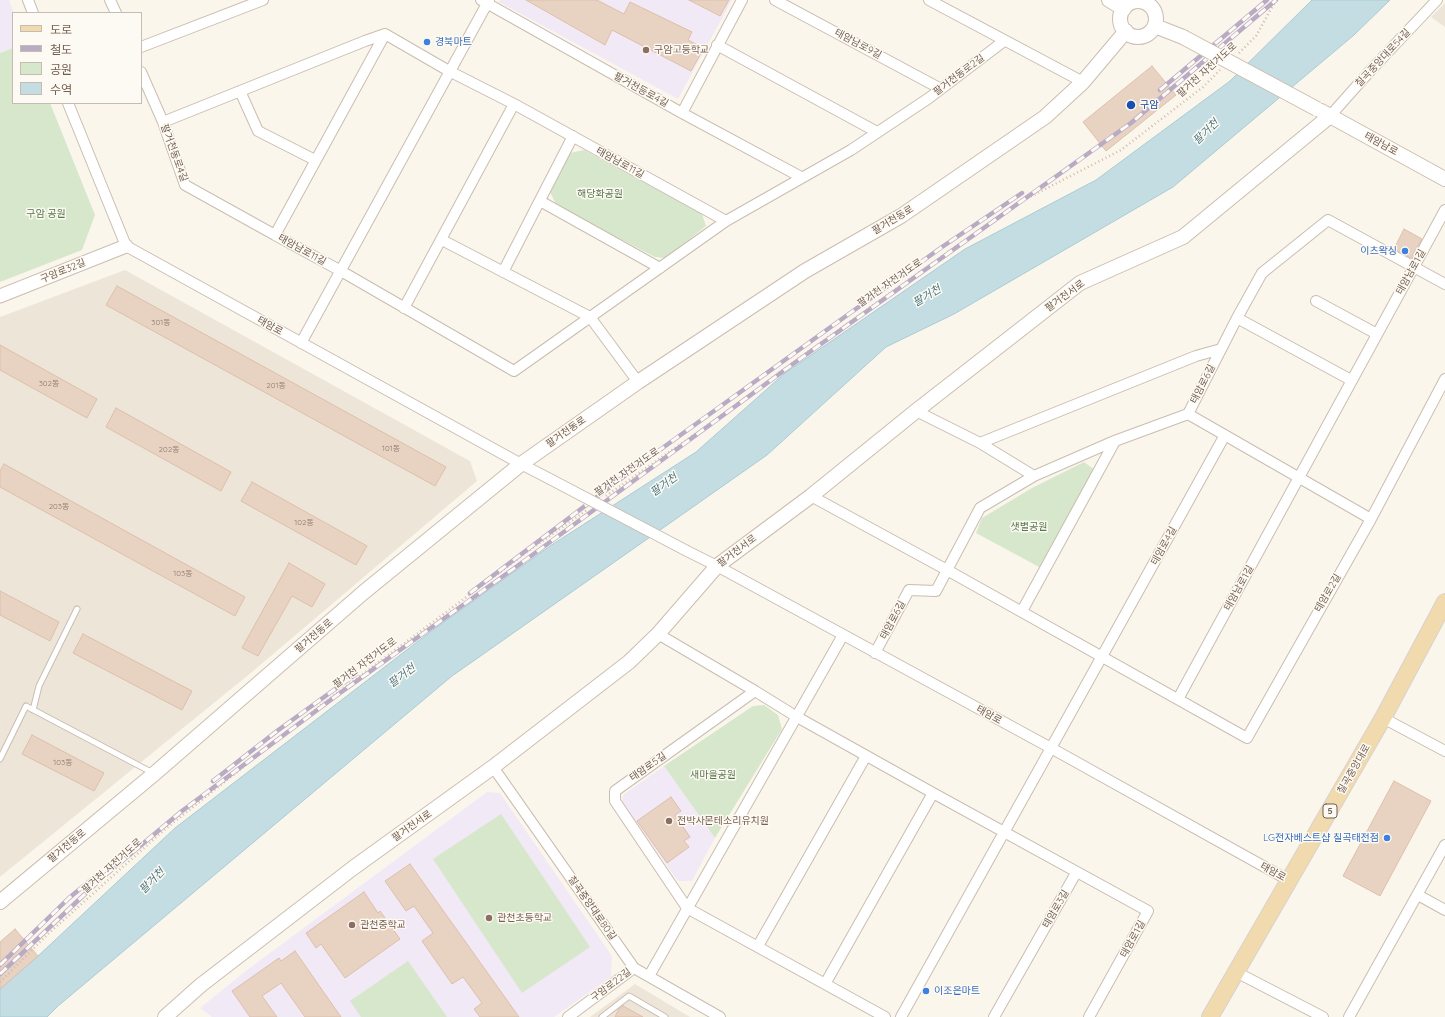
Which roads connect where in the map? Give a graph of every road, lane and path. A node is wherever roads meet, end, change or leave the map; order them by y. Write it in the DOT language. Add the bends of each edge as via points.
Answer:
graph roads {
  1 [pos="28,0"];
  2 [pos="110,0"];
  3 [pos="742,0"];
  4 [pos="775,0"];
  5 [pos="1110,0"];
  6 [pos="1276,0"];
  7 [pos="1437,0"];
  8 [pos="260,1"];
  9 [pos="486,1"];
  10 [pos="936,2"];
  11 [pos="1124,9"];
  12 [pos="33,12"];
  13 [pos="116,12"];
  14 [pos="1155,26"];
  15 [pos="1126,32"];
  16 [pos="385,34"];
  17 [pos="1004,41"];
  18 [pos="717,45"];
  19 [pos="142,47"];
  20 [pos="1235,56"];
  21 [pos="1224,67"];
  22 [pos="449,72"];
  23 [pos="142,74"];
  24 [pos="1083,82"];
  25 [pos="941,89"];
  26 [pos="240,91"];
  27 [pos="68,104"];
  28 [pos="514,104"];
  29 [pos="1323,112"];
  30 [pos="682,113"];
  31 [pos="163,122"];
  32 [pos="877,132"];
  33 [pos="573,136"];
  34 [pos="315,160"];
  35 [pos="801,177"];
  36 [pos="1445,179"];
  37 [pos="540,201"];
  38 [pos="1445,210"];
  39 [pos="726,221"];
  40 [pos="275,235"];
  41 [pos="442,240"];
  42 [pos="126,246"];
  43 [pos="1414,267"];
  44 [pos="660,268"];
  45 [pos="341,271"];
  46 [pos="503,272"];
  47 [pos="1445,284"];
  48 [pos="0,296"];
  49 [pos="1316,301"];
  50 [pos="404,308"];
  51 [pos="590,317"];
  52 [pos="1237,318"];
  53 [pos="1377,334"];
  54 [pos="302,343"];
  55 [pos="1221,349"];
  56 [pos="1445,378"];
  57 [pos="1351,380"];
  58 [pos="638,382"];
  59 [pos="916,411"];
  60 [pos="1188,414"];
  61 [pos="1225,435"];
  62 [pos="1115,441"];
  63 [pos="980,443"];
  64 [pos="521,464"];
  65 [pos="1034,476"];
  66 [pos="1300,477"];
  67 [pos="811,496"];
  68 [pos="602,500"];
  69 [pos="589,509"];
  70 [pos="1371,519"];
  71 [pos="717,566"];
  72 [pos="947,570"];
  73 [pos="1445,602"];
  74 [pos="77,610"];
  75 [pos="1022,611"];
  76 [pos="658,634"];
  77 [pos="843,635"];
  78 [pos="875,653"];
  79 [pos="1102,657"];
  80 [pos="755,691"];
  81 [pos="1178,699"];
  82 [pos="33,710"];
  83 [pos="797,717"];
  84 [pos="1383,718"];
  85 [pos="1051,748"];
  86 [pos="1445,750"];
  87 [pos="866,756"];
  88 [pos="0,759"];
  89 [pos="493,767"];
  90 [pos="154,774"];
  91 [pos="933,793"];
  92 [pos="1004,833"];
  93 [pos="1445,845"];
  94 [pos="1076,873"];
  95 [pos="1290,882"];
  96 [pos="1418,895"];
  97 [pos="0,902"];
  98 [pos="687,908"];
  99 [pos="1445,910"];
  100 [pos="758,946"];
  101 [pos="634,968"];
  102 [pos="1236,972"];
  103 [pos="649,976"];
  104 [pos="0,982"];
  105 [pos="825,984"];
  106 [pos="165,1017"];
  107 [pos="568,1017"];
  108 [pos="602,1017"];
  109 [pos="665,1017"];
  110 [pos="720,1017"];
  111 [pos="885,1017"];
  112 [pos="900,1017"];
  113 [pos="994,1017"];
  114 [pos="1089,1017"];
  115 [pos="1210,1017"];
  116 [pos="1323,1017"];
  117 [pos="1349,1017"];
  1 -- 12 [label="street"];
  2 -- 13 [label="street"];
  3 -- 18 [label="street"];
  4 -- 25 [label="street, 태암남로9길"];
  5 -- 11 [label="main road"];
  6 -- 20 [label="path, 팔거천 자전거도로" via="1256,36"];
  7 -- 29 [label="street, 칠곡중앙대로54길" via="1370,71"];
  8 -- 19 [label="street"];
  9 -- 22 [label="street"];
  9 -- 30 [label="street, 팔거천동로4길"];
  10 -- 17 [label="street"];
  11 -- 14 [label="main road" via="1133,2 1149,4 1156,14"];
  11 -- 15 [label="main road" via="1120,20"];
  14 -- 15 [label="main road" via="1147,35 1141,37"];
  14 -- 29 [label="main road, 태암남로, bridge" via="1183,37"];
  15 -- 24 [label="main road, 팔거천동로"];
  16 -- 22 [label="street, 태암남로11길"];
  16 -- 26 [label="street"];
  16 -- 34 [label="street, 태암남로11길"];
  17 -- 24 [label="street"];
  17 -- 25 [label="street, 팔거천동로2길"];
  18 -- 30 [label="street"];
  18 -- 32 [label="street"];
  21 -- 68 [label="path, 팔거천 자전거도로" via="1203,87 1121,150 1022,201"];
  22 -- 28 [label="street, 태암남로11길"];
  22 -- 45 [label="street"];
  23 -- 31 [label="street, 팔거천동로4길"];
  24 -- 58 [label="main road, 팔거천동로" via="1045,117 901,216 805,271"];
  25 -- 32 [label="street, 팔거천동로2길"];
  26 -- 31 [label="street"];
  26 -- 34 [label="street" via="258,131"];
  27 -- 42 [label="street"];
  28 -- 33 [label="street, 태암남로11길"];
  28 -- 41 [label="street"];
  29 -- 36 [label="main road, 태암남로"];
  29 -- 59 [label="main road, 팔거천서로" via="1183,237 1080,283"];
  30 -- 35 [label="street, 팔거천동로4길"];
  31 -- 40 [label="street, 팔거천동로4길" via="185,185"];
  32 -- 35 [label="street" via="852,150"];
  33 -- 37 [label="street"];
  33 -- 39 [label="street, 태암남로11길"];
  34 -- 40 [label="street, 태암남로11길"];
  35 -- 39 [label="street"];
  37 -- 44 [label="street"];
  37 -- 46 [label="street"];
  38 -- 43 [label="street, 태암남로1길"];
  39 -- 44 [label="street"];
  40 -- 45 [label="street, 태암남로11길"];
  41 -- 46 [label="street"];
  41 -- 50 [label="street"];
  42 -- 48 [label="street, 구암로32길"];
  42 -- 54 [label="street, 태암로"];
  43 -- 47 [label="street"];
  43 -- 52 [label="street, 태암로6길" via="1328,220 1262,273"];
  43 -- 53 [label="street, 태암남로1길"];
  44 -- 51 [label="street"];
  45 -- 50 [label="street, 태암남로11길"];
  45 -- 54 [label="street"];
  46 -- 51 [label="street"];
  49 -- 53 [label="street"];
  50 -- 51 [label="street, 태암남로11길" via="514,371"];
  51 -- 58 [label="street"];
  52 -- 55 [label="street, 태암로6길"];
  52 -- 57 [label="street"];
  53 -- 57 [label="street, 태암남로1길"];
  54 -- 64 [label="street, 태암로"];
  55 -- 60 [label="street, 태암로6길"];
  55 -- 63 [label="street" via="1196,356"];
  56 -- 70 [label="street, 태암로2길"];
  57 -- 66 [label="street, 태암남로1길"];
  58 -- 64 [label="main road, 팔거천동로"];
  59 -- 63 [label="street"];
  59 -- 67 [label="main road, 팔거천서로"];
  60 -- 61 [label="street"];
  60 -- 62 [label="street, 태암로6길"];
  61 -- 66 [label="street"];
  61 -- 79 [label="street, 태암로4길"];
  62 -- 65 [label="street, 태암로6길"];
  62 -- 75 [label="street"];
  63 -- 65 [label="street"];
  64 -- 71 [label="street, 태암로, bridge"];
  64 -- 90 [label="main road, 팔거천동로" via="364,592"];
  65 -- 72 [label="street, 태암로6길" via="980,508"];
  66 -- 70 [label="street"];
  66 -- 81 [label="street, 태암남로1길"];
  67 -- 71 [label="main road, 팔거천서로"];
  67 -- 72 [label="street"];
  69 -- 104 [label="path, 팔거천 자전거도로" via="330,698 164,830 48,934"];
  70 -- 81 [label="street, 태암로2길" via="1246,738"];
  71 -- 76 [label="main road, 팔거천서로"];
  71 -- 77 [label="street, 태암로"];
  72 -- 75 [label="street"];
  72 -- 78 [label="street, 태암로6길" via="936,590 909,590"];
  73 -- 84 [label="main road, 칠곡중앙대로 / 5"];
  74 -- 82 [label="lane" via="39,686"];
  75 -- 79 [label="street"];
  76 -- 80 [label="street"];
  76 -- 89 [label="main road, 팔거천서로" via="629,662"];
  77 -- 78 [label="street, 태암로"];
  77 -- 83 [label="street"];
  78 -- 85 [label="street, 태암로"];
  79 -- 81 [label="street"];
  79 -- 85 [label="street, 태암로4길"];
  80 -- 83 [label="street"];
  80 -- 98 [label="street, 태암로5길" via="615,791 615,801"];
  82 -- 88 [label="lane" via="26,706"];
  82 -- 90 [label="lane"];
  83 -- 87 [label="street"];
  83 -- 98 [label="street"];
  84 -- 86 [label="street"];
  84 -- 95 [label="main road, 칠곡중앙대로 / 5"];
  85 -- 92 [label="street"];
  85 -- 95 [label="street, 태암로"];
  87 -- 91 [label="street"];
  87 -- 100 [label="street"];
  89 -- 101 [label="street, 칠곡중앙대로80길"];
  89 -- 106 [label="main road, 팔거천서로" via="353,868 201,985"];
  90 -- 97 [label="main road, 팔거천동로"];
  91 -- 92 [label="street"];
  91 -- 105 [label="street"];
  92 -- 94 [label="street"];
  92 -- 112 [label="street"];
  93 -- 96 [label="street"];
  94 -- 113 [label="street, 태암로3길"];
  94 -- 114 [label="street, 태암로1길" via="1148,911"];
  95 -- 102 [label="main road, 칠곡중앙대로 / 5"];
  96 -- 99 [label="street"];
  96 -- 117 [label="street"];
  98 -- 100 [label="street, 태암로5길"];
  98 -- 103 [label="street"];
  100 -- 105 [label="street, 태암로5길"];
  101 -- 103 [label="street, 칠곡중앙대로80길"];
  101 -- 107 [label="street, 구암로22길"];
  102 -- 115 [label="main road, 칠곡중앙대로 / 5"];
  102 -- 116 [label="street"];
  103 -- 110 [label="street, 칠곡중앙대로80길"];
  105 -- 111 [label="street"];
  108 -- 109 [label="lane" via="629,996"];
}
